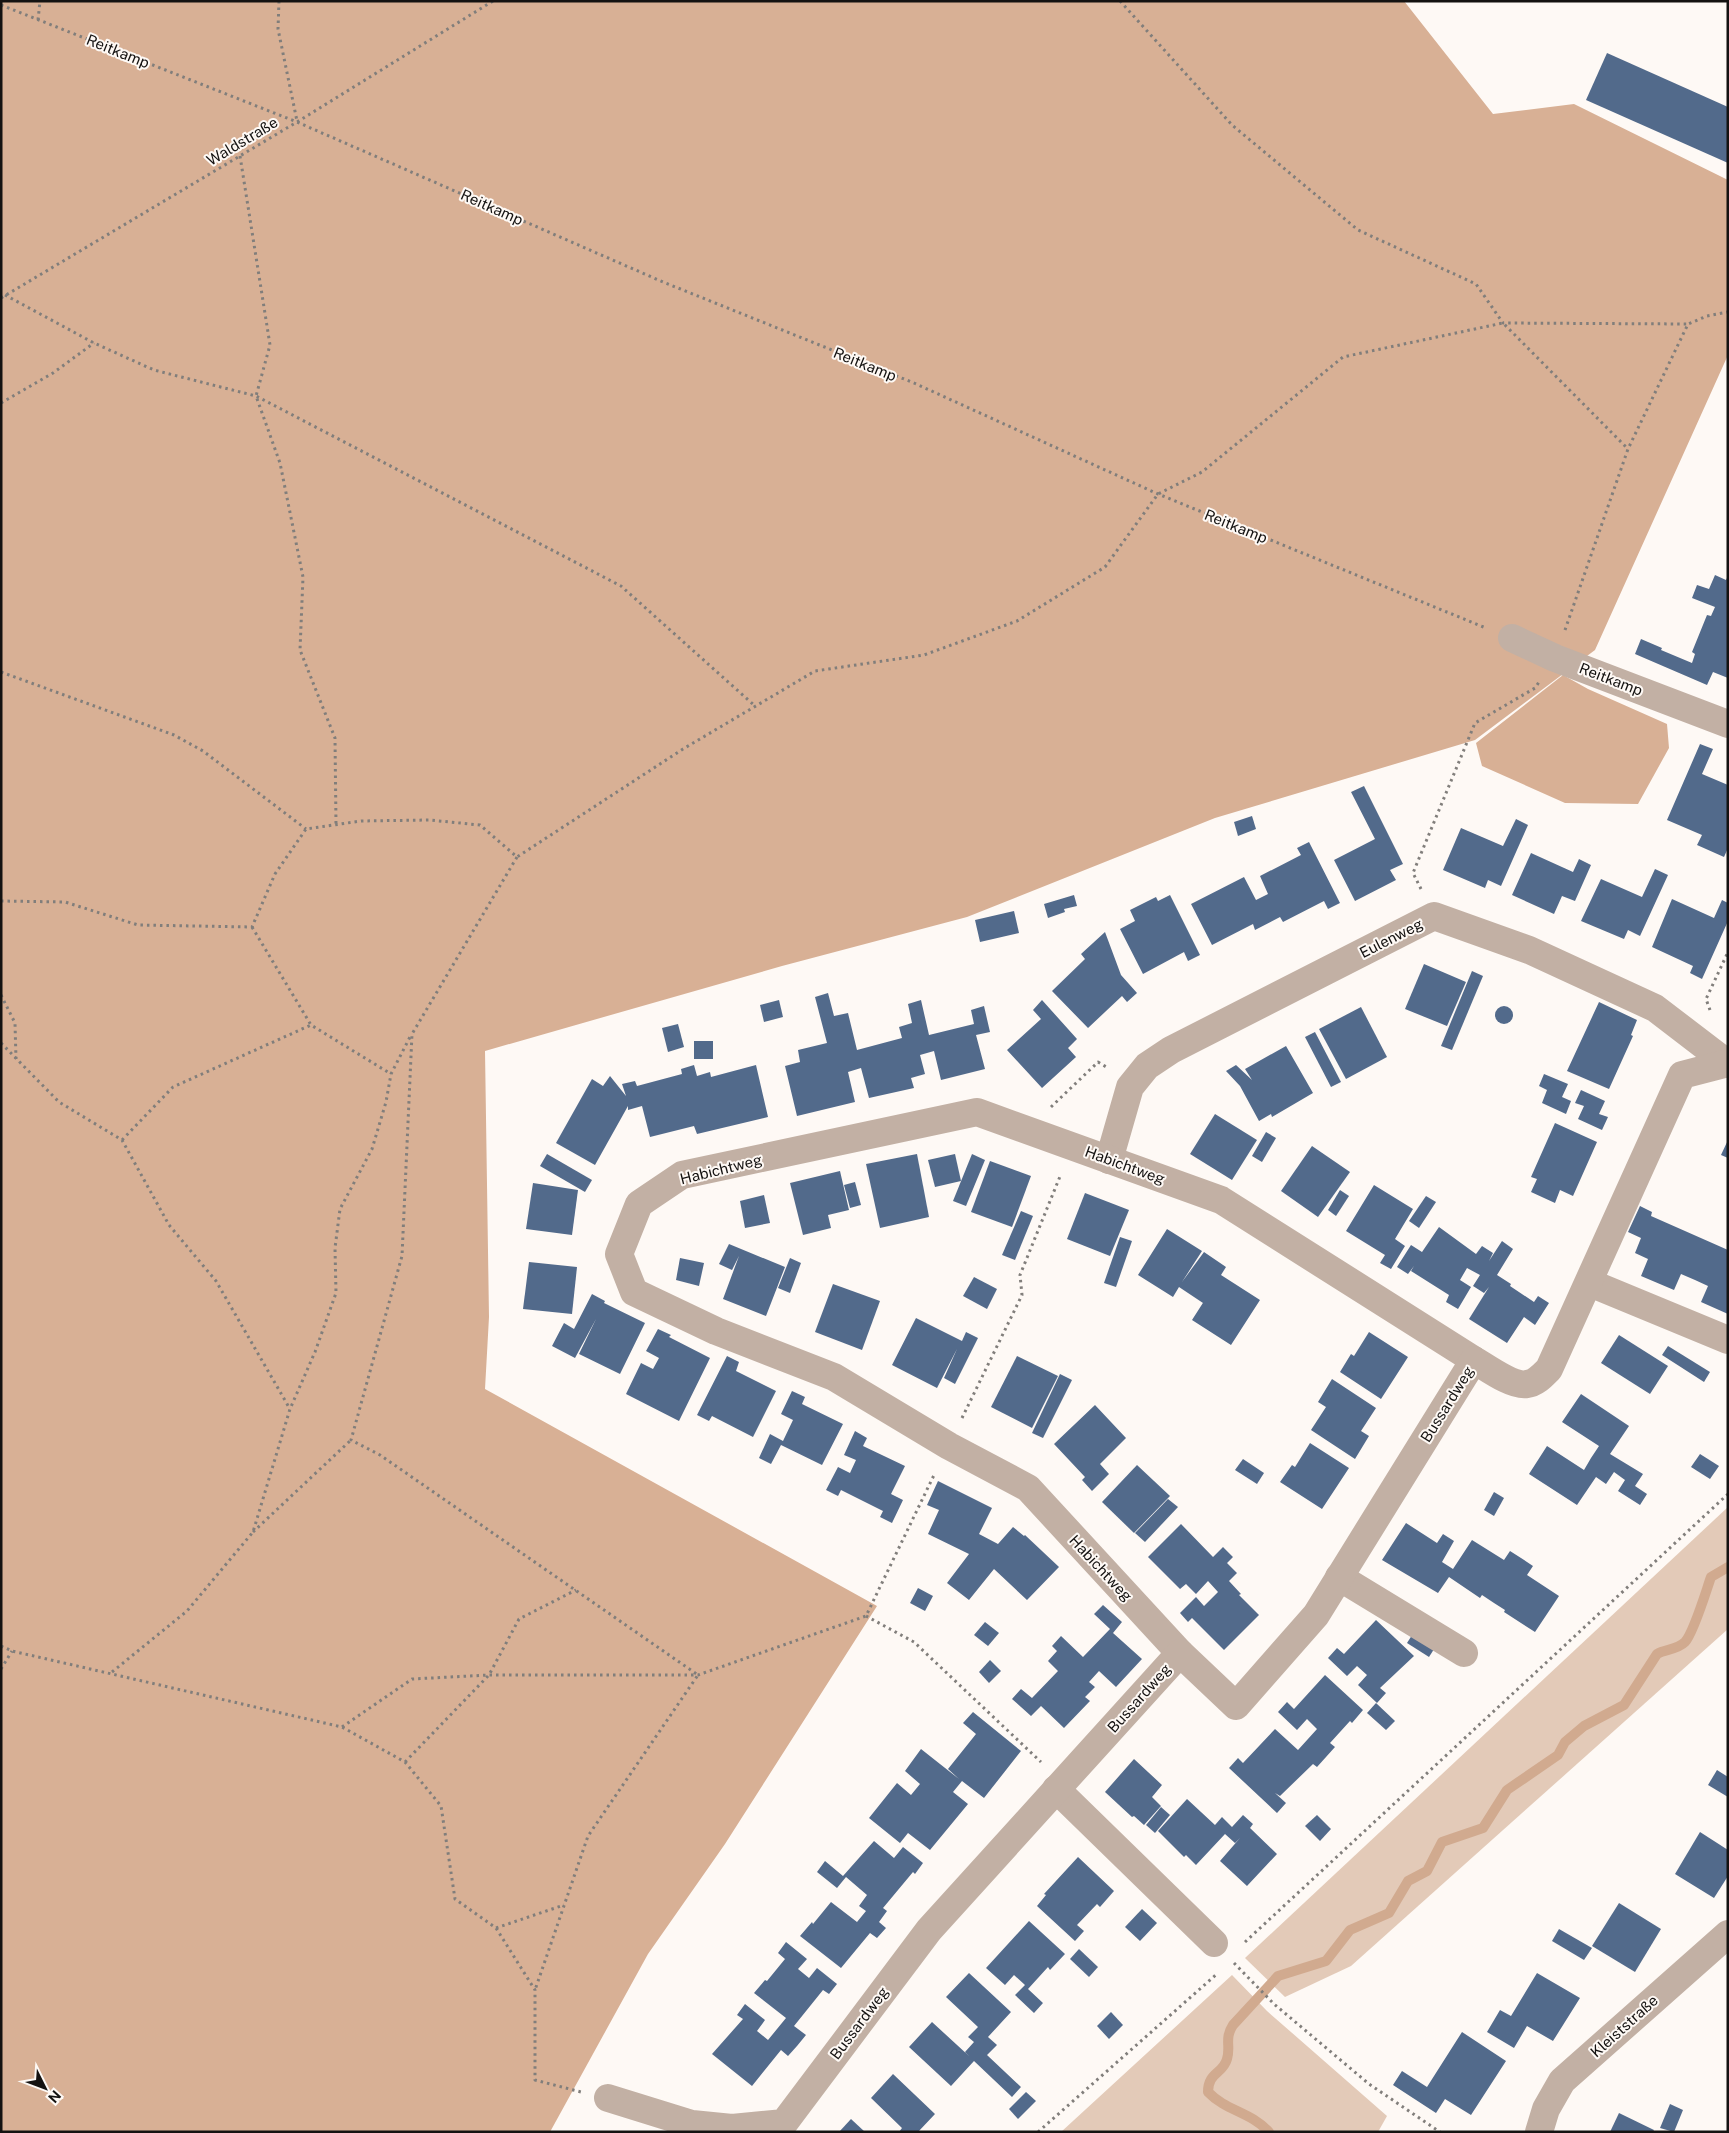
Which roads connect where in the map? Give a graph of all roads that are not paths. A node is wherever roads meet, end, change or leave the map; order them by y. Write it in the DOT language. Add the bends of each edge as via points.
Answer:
graph roads {
  1 [pos="1512,638"];
  2 [pos="1728,724"];
  3 [pos="1728,1063"];
  4 [pos="1109,1160"];
  5 [pos="1590,1283"];
  6 [pos="1728,1340"];
  7 [pos="1474,1360"];
  8 [pos="1339,1577"];
  9 [pos="1180,1653"];
  10 [pos="1464,1653"];
  11 [pos="1056,1789"];
  12 [pos="1728,1934"];
  13 [pos="1214,1943"];
  14 [pos="608,2098"];
  15 [pos="1539,2132"];
  1 -- 2 [label="street, Reitkamp" via="1555,658"];
  3 -- 4 [label="street, Eulenweg" via="1654,1008 1529,950 1434,916 1171,1050 1147,1066 1130,1087"];
  3 -- 5 [label="street, Bussardweg" via="1682,1074"];
  4 -- 7 [label="street, Habichtweg" via="1221,1200"];
  4 -- 9 [label="street, Habichtweg" via="977,1112 682,1175 638,1204 619,1254 634,1292 716,1331 834,1377 949,1446 1028,1488"];
  5 -- 6 [label="street"];
  5 -- 7 [label="street, Bussardweg" via="1549,1369 1539,1379 1526,1385 1514,1382"];
  7 -- 8 [label="street, Bussardweg"];
  8 -- 9 [label="street, Bussardweg" via="1316,1615 1236,1706"];
  8 -- 10 [label="street"];
  9 -- 11 [label="street, Bussardweg"];
  11 -- 13 [label="street"];
  11 -- 14 [label="street, Bussardweg" via="929,1930 784,2124 732,2128 692,2124"];
  12 -- 15 [label="street, Kleiststraße" via="1562,2081 1546,2109"];
}
